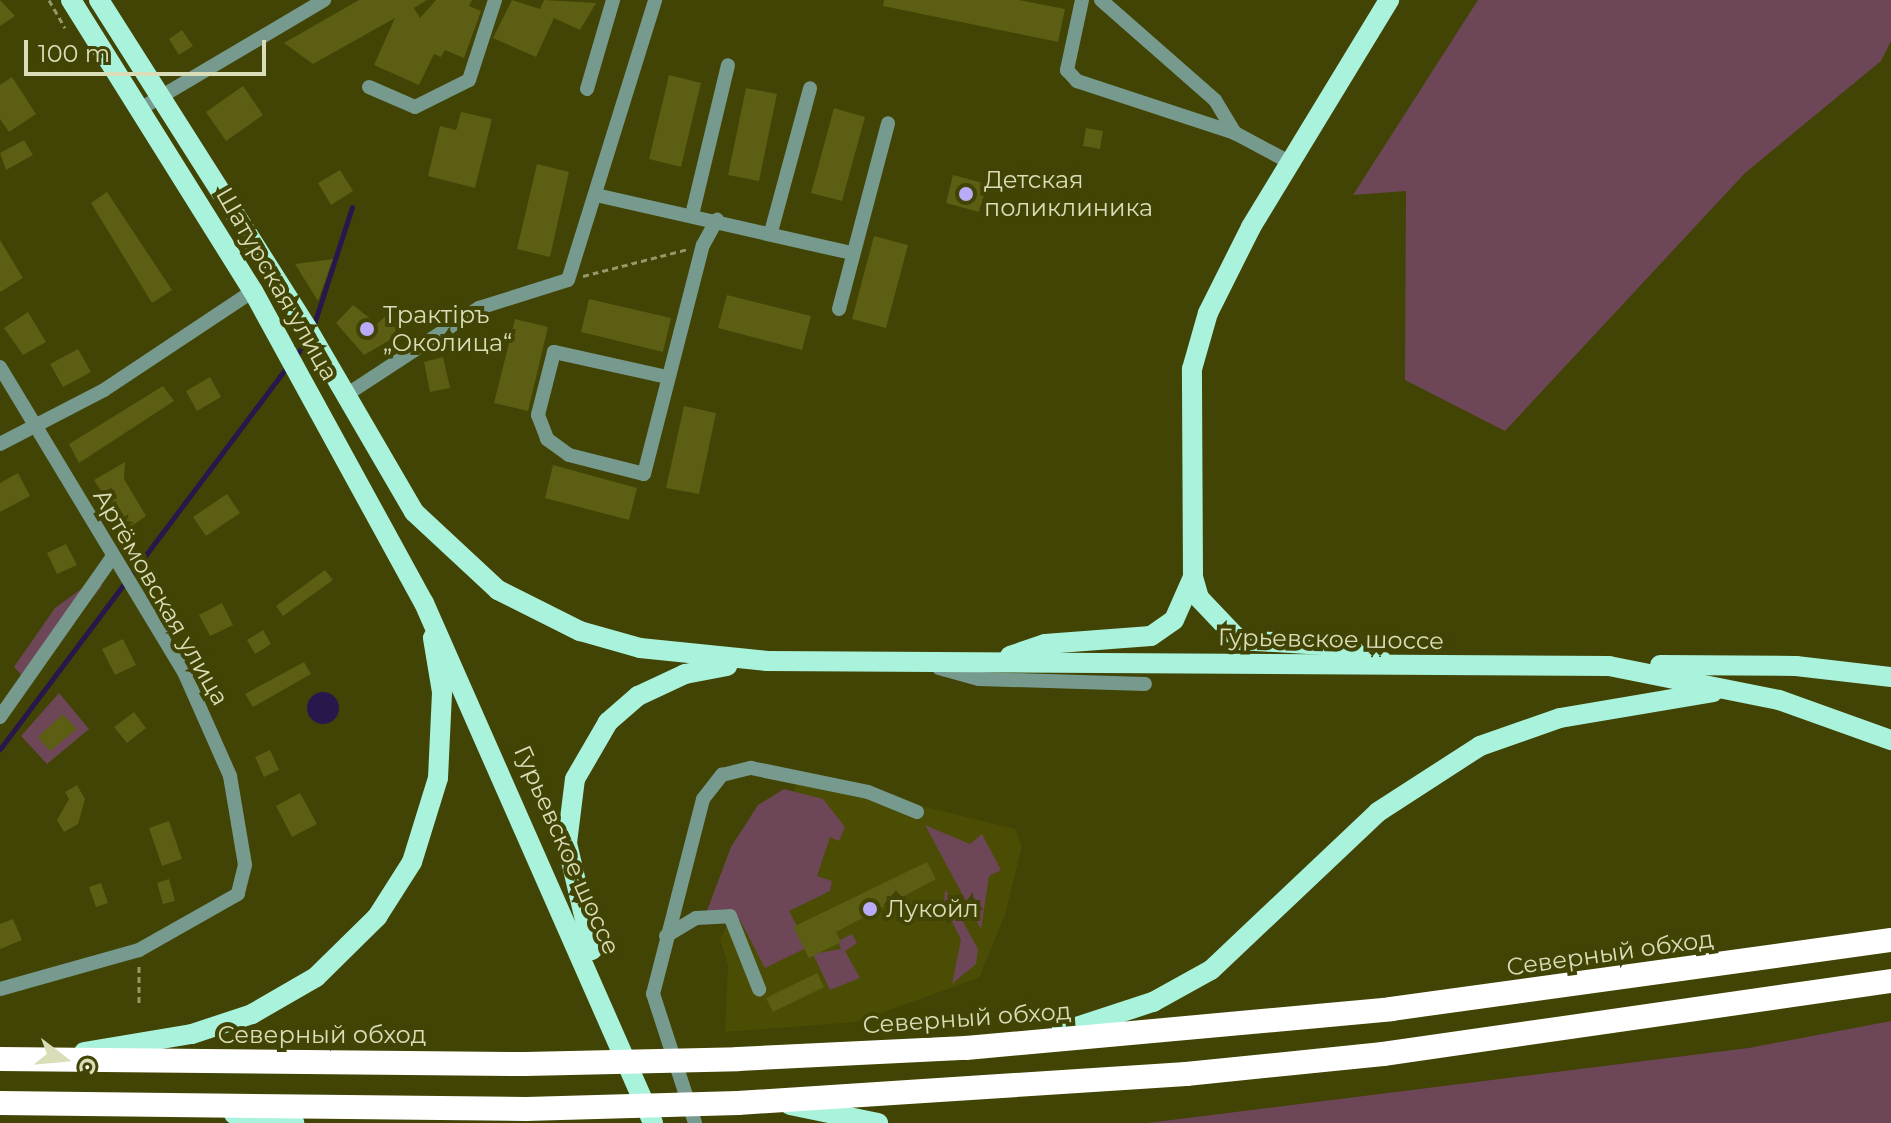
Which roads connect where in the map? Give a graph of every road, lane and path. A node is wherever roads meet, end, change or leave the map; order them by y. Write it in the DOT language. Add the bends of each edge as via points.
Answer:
graph roads {
  1 [pos="71,0"];
  2 [pos="99,0"];
  3 [pos="294,0"];
  4 [pos="324,0"];
  5 [pos="495,0"];
  6 [pos="613,0"];
  7 [pos="655,0"];
  8 [pos="1082,0"];
  9 [pos="1101,0"];
  10 [pos="1389,0"];
  11 [pos="302,14"];
  12 [pos="728,65"];
  13 [pos="369,87"];
  14 [pos="810,88"];
  15 [pos="587,89"];
  16 [pos="161,97"];
  17 [pos="140,109"];
  18 [pos="888,123"];
  19 [pos="1235,133"];
  20 [pos="1291,163"];
  21 [pos="596,195"];
  22 [pos="692,215"];
  23 [pos="717,220"];
  24 [pos="771,232"];
  25 [pos="703,245"];
  26 [pos="852,253"];
  27 [pos="568,280"];
  28 [pos="253,291"];
  29 [pos="839,309"];
  30 [pos="0,367"];
  31 [pos="667,377"];
  32 [pos="351,404"];
  33 [pos="39,429"];
  34 [pos="0,444"];
  35 [pos="116,560"];
  36 [pos="1193,577"];
  37 [pos="424,603"];
  38 [pos="759,661"];
  39 [pos="917,662"];
  40 [pos="994,662"];
  41 [pos="1397,666"];
  42 [pos="1609,666"];
  43 [pos="1891,677"];
  44 [pos="1145,684"];
  45 [pos="1733,691"];
  46 [pos="0,717"];
  47 [pos="1891,740"];
  48 [pos="917,812"];
  49 [pos="666,936"];
  50 [pos="1891,940"];
  51 [pos="139,950"];
  52 [pos="1891,981"];
  53 [pos="0,989"];
  54 [pos="759,989"];
  55 [pos="603,995"];
  56 [pos="139,1006"];
  57 [pos="966,1048"];
  58 [pos="0,1059"];
  59 [pos="42,1060"];
  60 [pos="771,1101"];
  61 [pos="0,1103"];
  62 [pos="198,1109"];
  63 [pos="294,1123"];
  64 [pos="653,1123"];
  65 [pos="695,1123"];
  66 [pos="878,1123"];
  1 -- 17 [label="main road, Шатурская улица"];
  2 -- 16 [label="main road, Шатурская улица"];
  3 -- 11 [label="street"];
  4 -- 11 [label="street"];
  5 -- 13 [label="street" via="469,80 415,107"];
  6 -- 15 [label="street"];
  7 -- 21 [label="street"];
  8 -- 19 [label="street" via="1067,70 1077,81"];
  9 -- 19 [label="street" via="1215,100"];
  10 -- 20 [label="main road"];
  11 -- 16 [label="street"];
  12 -- 22 [label="street"];
  14 -- 24 [label="street"];
  16 -- 17 [label="street"];
  16 -- 32 [label="main road, Шатурская улица"];
  17 -- 28 [label="main road, Шатурская улица"];
  18 -- 26 [label="street"];
  19 -- 20 [label="street"];
  20 -- 36 [label="main road" via="1208,313 1192,369"];
  21 -- 22 [label="street"];
  21 -- 27 [label="street"];
  22 -- 23 [label="street"];
  23 -- 24 [label="street"];
  23 -- 25 [label="street"];
  24 -- 26 [label="street"];
  25 -- 27 [label="path"];
  25 -- 31 [label="street"];
  26 -- 29 [label="street"];
  27 -- 32 [label="street, Шатурская улица" via="479,308"];
  28 -- 33 [label="street"];
  28 -- 37 [label="main road, Шатурская улица"];
  30 -- 33 [label="street, Артёмовская улица"];
  31 -- 31 [label="street" via="644,474 569,455 547,439 538,415 554,352"];
  32 -- 38 [label="main road" via="414,512 498,590 609,641"];
  33 -- 34 [label="street"];
  33 -- 35 [label="street, Артёмовская улица"];
  35 -- 46 [label="street"];
  35 -- 51 [label="street, Артёмовская улица" via="215,738 230,776 245,865 238,894"];
  36 -- 40 [label="main road" via="1174,620 1151,636 1045,644"];
  36 -- 41 [label="main road" via="1208,611 1239,640 1340,646"];
  37 -- 55 [label="main road, Гурьевское шоссе"];
  37 -- 59 [label="main road" via="442,692 438,778 412,862 377,917 316,977 252,1014 192,1034"];
  38 -- 39 [label="main road, Гурьевское шоссе"];
  38 -- 55 [label="main road" via="685,674 638,696 608,722 575,779 567,843"];
  39 -- 40 [label="main road, Гурьевское шоссе"];
  39 -- 44 [label="street" via="979,679"];
  40 -- 41 [label="main road, Гурьевское шоссе"];
  41 -- 42 [label="main road, Гурьевское шоссе"];
  42 -- 43 [label="main road" via="1760,665"];
  42 -- 45 [label="main road, Гурьевское шоссе"];
  45 -- 47 [label="main road, Гурьевское шоссе" via="1831,715"];
  45 -- 57 [label="main road" via="1598,709 1480,746 1378,812 1258,930 1188,985 1077,1028"];
  48 -- 49 [label="street" via="782,771 722,775 703,799 687,841"];
  49 -- 54 [label="street" via="696,918 730,916"];
  49 -- 65 [label="street" via="653,994"];
  50 -- 57 [label="highway, Северный обход" via="1508,996"];
  51 -- 53 [label="street"];
  51 -- 56 [label="path"];
  52 -- 60 [label="highway" via="1383,1054"];
  55 -- 64 [label="main road, Гурьевское шоссе"];
  57 -- 59 [label="highway, Северный обход, bridge" via="525,1064"];
  58 -- 59 [label="highway, Северный обход"];
  60 -- 62 [label="highway, bridge" via="526,1109"];
  60 -- 66 [label="main road"];
  61 -- 62 [label="highway"];
  62 -- 63 [label="main road"];
}
